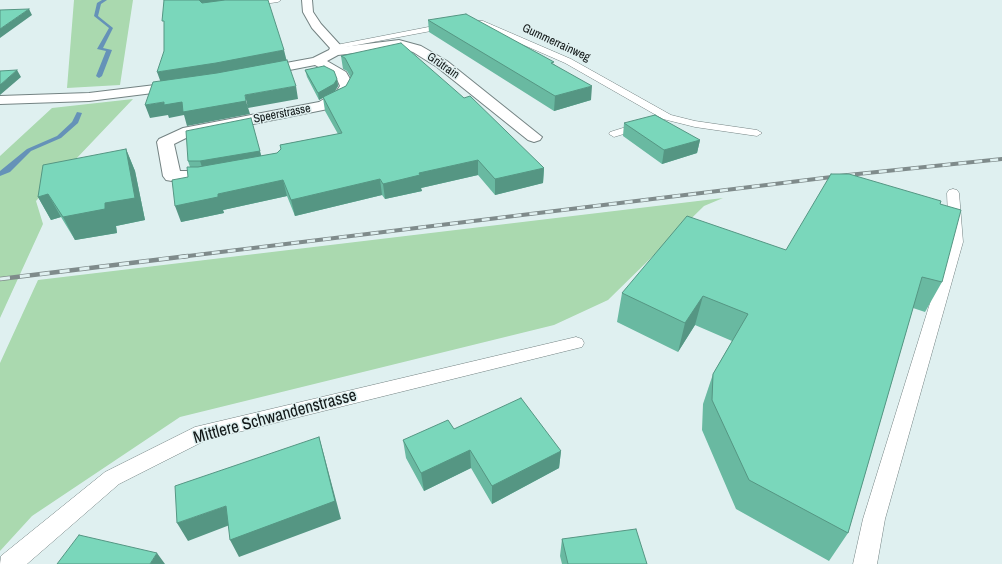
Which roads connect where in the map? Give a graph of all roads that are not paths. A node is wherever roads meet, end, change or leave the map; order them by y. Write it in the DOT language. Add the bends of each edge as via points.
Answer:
graph roads {
  1 [pos="278,0"];
  2 [pos="307,0"];
  3 [pos="242,4"];
  4 [pos="335,49"];
  5 [pos="317,61"];
  6 [pos="250,74"];
  7 [pos="190,85"];
  8 [pos="0,100"];
  9 [pos="667,117"];
  10 [pos="757,133"];
  11 [pos="614,134"];
  12 [pos="534,137"];
  13 [pos="232,171"];
  14 [pos="953,193"];
  15 [pos="576,343"];
  16 [pos="9,564"];
  17 [pos="865,564"];
  1 -- 3 [label="lane"];
  2 -- 4 [label="street" via="308,12 316,26"];
  4 -- 5 [label="street"];
  4 -- 9 [label="lane, Gummerrainweg" via="461,22 480,23 568,61"];
  4 -- 12 [label="street, Grütrain" via="399,44 417,49 442,64"];
  5 -- 6 [label="street"];
  5 -- 13 [label="street, Speerstrasse" via="341,75 347,86 342,96 323,106 182,133 165,142 172,176 203,176"];
  7 -- 8 [label="street" via="89,97"];
  9 -- 10 [label="lane, Gummerrainweg"];
  9 -- 11 [label="lane"];
  14 -- 17 [label="lane" via="956,242 874,519"];
  15 -- 16 [label="lane, Mittlere Schwandenstrasse" via="202,433 112,478"];
}
